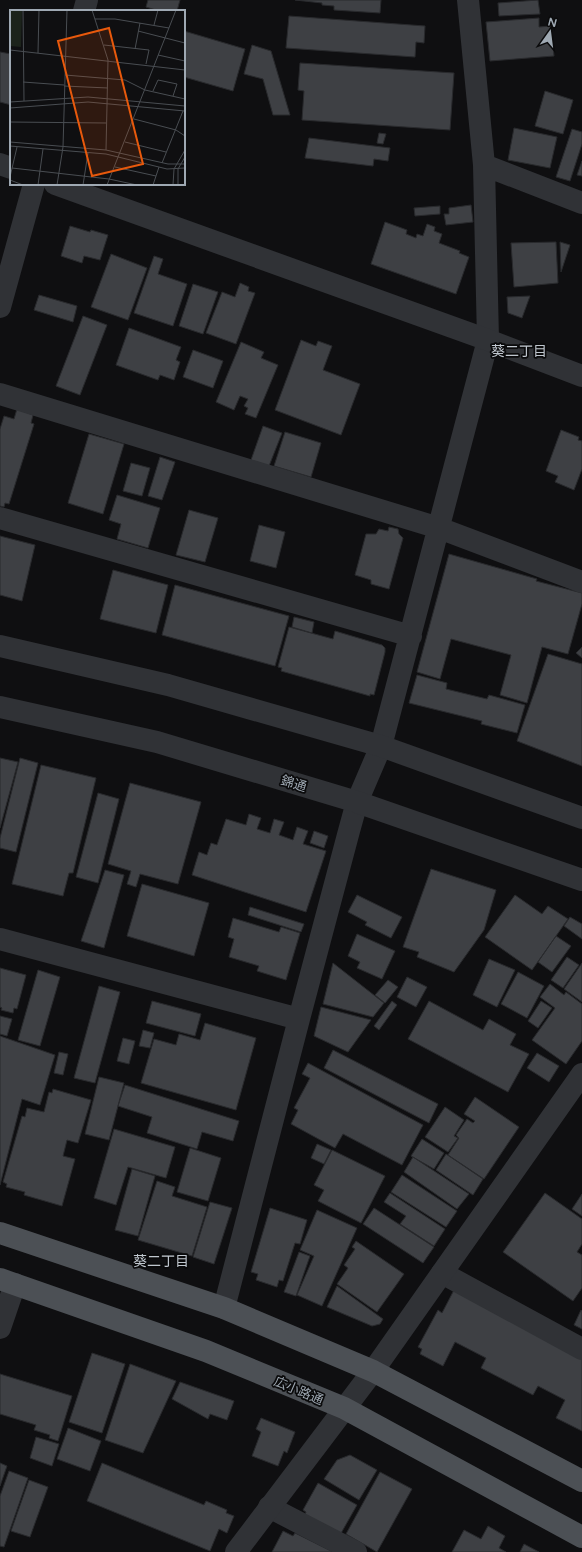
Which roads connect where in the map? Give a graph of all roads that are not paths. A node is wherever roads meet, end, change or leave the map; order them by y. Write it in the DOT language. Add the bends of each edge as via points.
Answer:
graph roads {
  1 [pos="87,0"];
  2 [pos="468,0"];
  3 [pos="84,10"];
  4 [pos="0,164"];
  5 [pos="484,165"];
  6 [pos="10,168"];
  7 [pos="34,185"];
  8 [pos="58,185"];
  9 [pos="582,203"];
  10 [pos="0,307"];
  11 [pos="488,340"];
  12 [pos="582,376"];
  13 [pos="0,394"];
  14 [pos="0,518"];
  15 [pos="439,528"];
  16 [pos="582,582"];
  17 [pos="410,636"];
  18 [pos="0,646"];
  19 [pos="0,707"];
  20 [pos="381,746"];
  21 [pos="357,802"];
  22 [pos="582,818"];
  23 [pos="582,880"];
  24 [pos="0,939"];
  25 [pos="298,1019"];
  26 [pos="582,1074"];
  27 [pos="0,1233"];
  28 [pos="442,1273"];
  29 [pos="8,1281"];
  30 [pos="224,1308"];
  31 [pos="0,1328"];
  32 [pos="582,1349"];
  33 [pos="373,1371"];
  34 [pos="344,1408"];
  35 [pos="582,1481"];
  36 [pos="269,1508"];
  37 [pos="582,1537"];
  38 [pos="236,1552"];
  39 [pos="356,1552"];
  1 -- 3 [label="street"];
  2 -- 5 [label="street"];
  4 -- 6 [label="street"];
  5 -- 9 [label="street"];
  5 -- 11 [label="street"];
  7 -- 10 [label="street"];
  8 -- 11 [label="street"];
  11 -- 12 [label="street"];
  11 -- 15 [label="street"];
  13 -- 15 [label="street"];
  14 -- 17 [label="street"];
  15 -- 16 [label="street"];
  15 -- 17 [label="street"];
  17 -- 20 [label="street"];
  18 -- 20 [label="street" via="168,685"];
  19 -- 21 [label="street, 錦通" via="157,742"];
  20 -- 21 [label="street"];
  20 -- 22 [label="street"];
  21 -- 23 [label="street, 錦通"];
  21 -- 25 [label="street"];
  24 -- 25 [label="street"];
  25 -- 30 [label="street"];
  26 -- 28 [label="street"];
  27 -- 30 [label="main road"];
  28 -- 32 [label="street"];
  28 -- 33 [label="street"];
  29 -- 31 [label="street"];
  29 -- 34 [label="main road, 広小路通" via="206,1351"];
  30 -- 33 [label="main road"];
  33 -- 34 [label="street"];
  33 -- 35 [label="main road"];
  34 -- 36 [label="street"];
  34 -- 37 [label="main road, 広小路通"];
  36 -- 38 [label="street"];
  36 -- 39 [label="street"];
}
